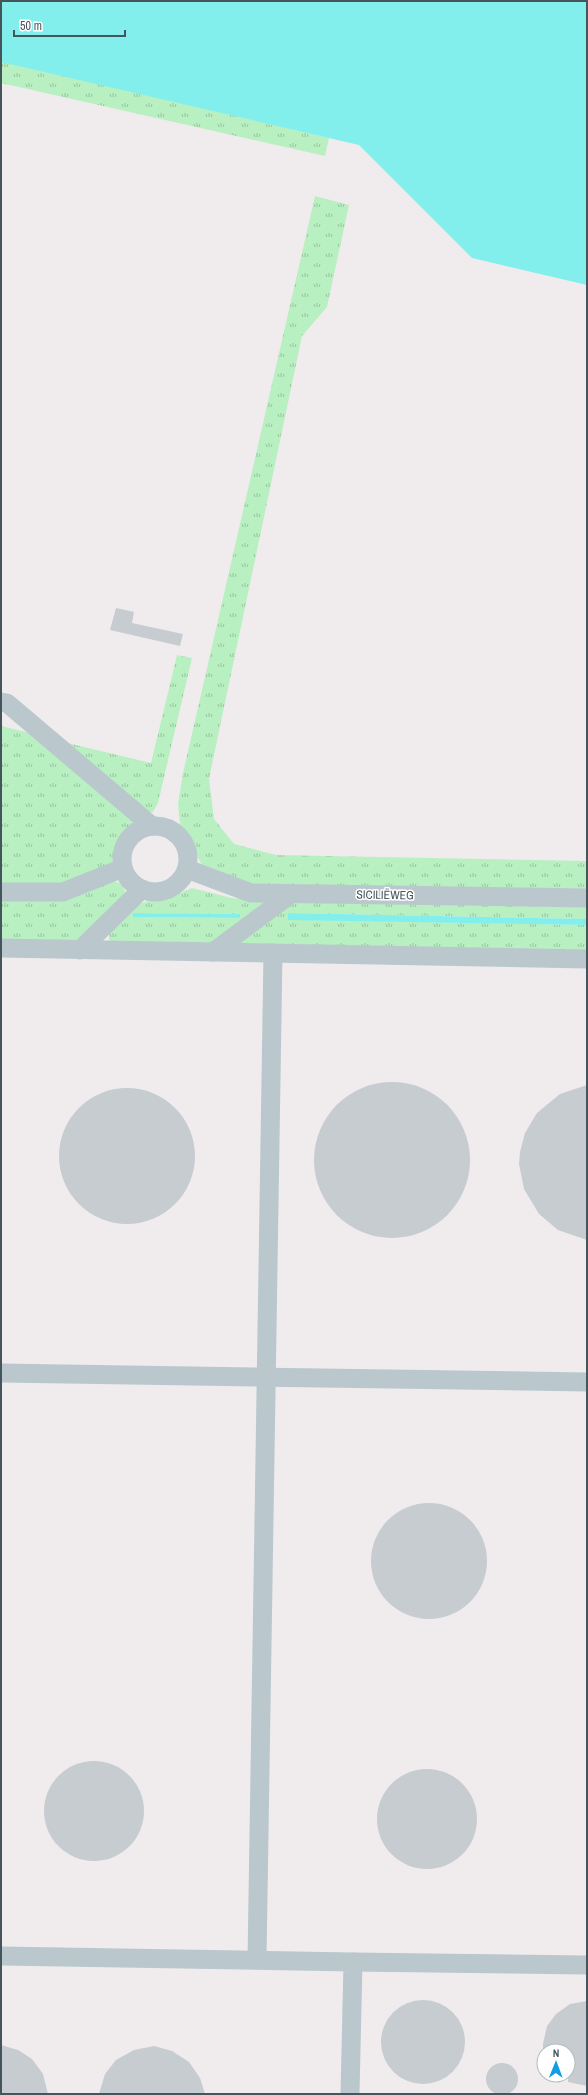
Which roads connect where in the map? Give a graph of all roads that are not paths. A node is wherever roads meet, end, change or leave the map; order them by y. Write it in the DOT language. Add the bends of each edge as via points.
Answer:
graph roads {
  1 [pos="1,702"];
  2 [pos="152,826"];
  3 [pos="123,868"];
  4 [pos="187,869"];
  5 [pos="142,889"];
  6 [pos="1,892"];
  7 [pos="291,894"];
  8 [pos="587,898"];
  9 [pos="1,948"];
  10 [pos="80,950"];
  11 [pos="212,952"];
  12 [pos="273,953"];
  13 [pos="587,959"];
  14 [pos="1,1373"];
  15 [pos="267,1377"];
  16 [pos="587,1382"];
  17 [pos="1,1956"];
  18 [pos="258,1960"];
  19 [pos="353,1962"];
  20 [pos="587,1965"];
  21 [pos="350,2094"];
  1 -- 2 [label="street" via="7,703"];
  2 -- 3 [label="street" via="134,834 128,840 122,858"];
  2 -- 4 [label="street" via="164,827 181,839 186,848"];
  3 -- 5 [label="street" via="133,884"];
  3 -- 6 [label="street" via="63,892"];
  4 -- 5 [label="street" via="177,884 169,889 150,892"];
  4 -- 7 [label="street, SICILIËWEG" via="251,893"];
  5 -- 10 [label="street"];
  7 -- 8 [label="street, SICILIËWEG"];
  7 -- 11 [label="street"];
  9 -- 10 [label="street"];
  10 -- 11 [label="street"];
  11 -- 12 [label="street"];
  12 -- 13 [label="street"];
  12 -- 15 [label="street"];
  14 -- 15 [label="street"];
  15 -- 16 [label="street"];
  15 -- 18 [label="street"];
  17 -- 18 [label="street"];
  18 -- 19 [label="street"];
  19 -- 20 [label="street"];
  19 -- 21 [label="street"];
}
